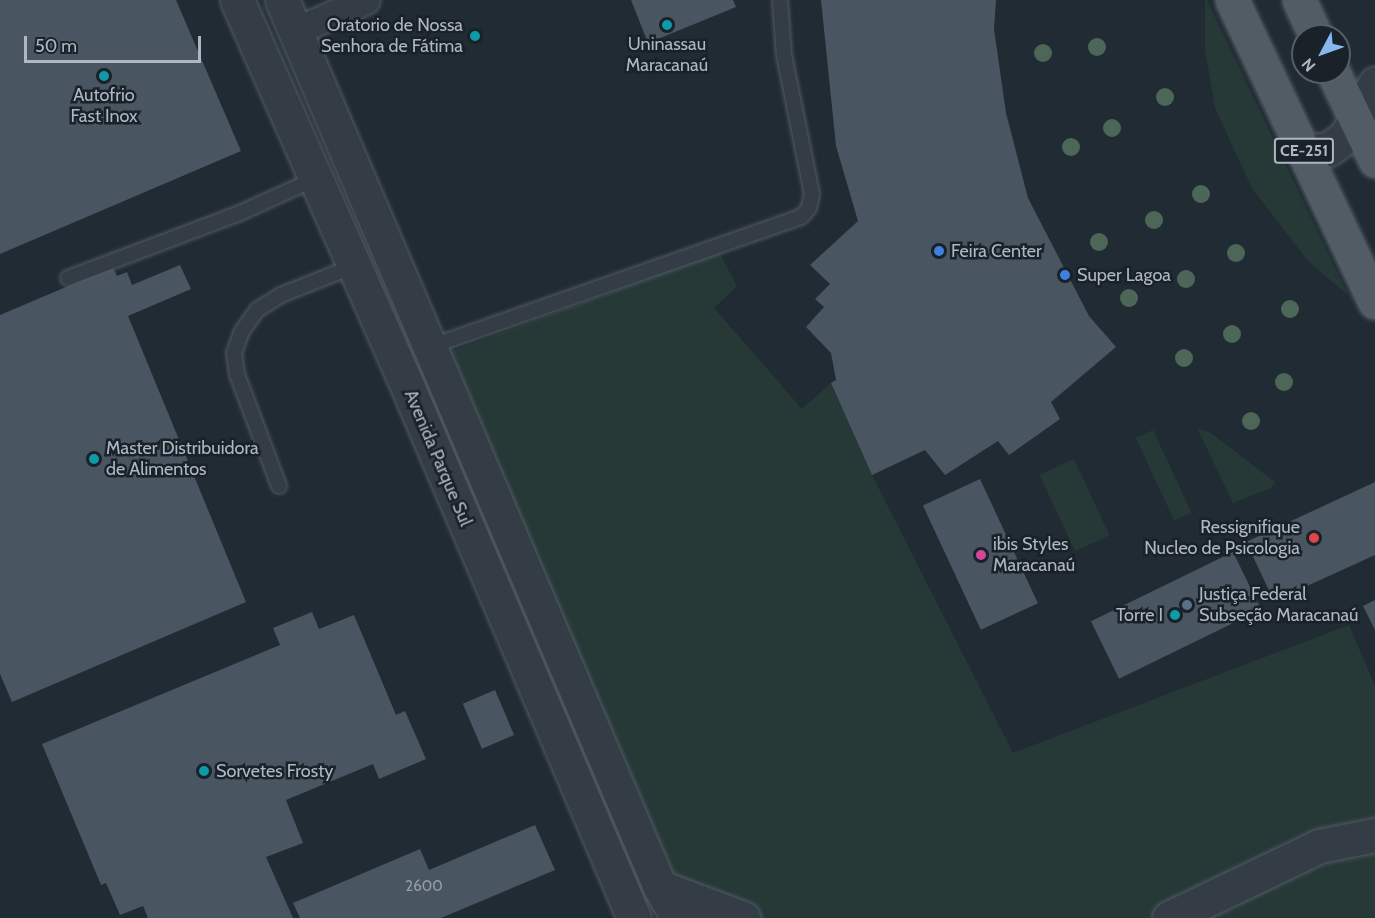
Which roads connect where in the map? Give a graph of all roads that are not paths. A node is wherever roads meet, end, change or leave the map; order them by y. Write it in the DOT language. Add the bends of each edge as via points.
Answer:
graph roads {
  1 [pos="237,0"];
  2 [pos="282,0"];
  3 [pos="366,0"];
  4 [pos="780,0"];
  5 [pos="1232,0"];
  6 [pos="1299,0"];
  7 [pos="1310,24"];
  8 [pos="295,31"];
  9 [pos="1339,84"];
  10 [pos="1375,84"];
  11 [pos="1356,121"];
  12 [pos="1304,152"];
  13 [pos="1375,160"];
  14 [pos="315,179"];
  15 [pos="354,266"];
  16 [pos="68,278"];
  17 [pos="1375,302"];
  18 [pos="432,346"];
  19 [pos="279,486"];
  20 [pos="1375,835"];
  21 [pos="660,888"];
  22 [pos="634,918"];
  23 [pos="678,918"];
  24 [pos="743,918"];
  25 [pos="1169,918"];
  1 -- 14 [label="street, Avenida Parque Sul"];
  2 -- 8 [label="street, Avenida Parque Sul"];
  3 -- 8 [label="street"];
  4 -- 18 [label="lane" via="784,55 812,194 809,208 801,217"];
  5 -- 12 [label="main road, CE-251"];
  6 -- 7 [label="main road"];
  8 -- 18 [label="street, Avenida Parque Sul"];
  9 -- 11 [label="main road, CE-251"];
  10 -- 11 [label="street"];
  11 -- 12 [label="street" via="1334,146"];
  11 -- 13 [label="main road, CE-251"];
  12 -- 17 [label="main road, CE-251"];
  14 -- 15 [label="street, Avenida Parque Sul"];
  14 -- 16 [label="lane"];
  15 -- 19 [label="lane" via="281,295 257,310 242,331 234,354 237,374"];
  15 -- 22 [label="street, Avenida Parque Sul"];
  18 -- 21 [label="street, Avenida Parque Sul"];
  20 -- 25 [label="street" via="1319,846"];
  21 -- 23 [label="street, Avenida Parque Sul"];
  21 -- 24 [label="street"];
}
